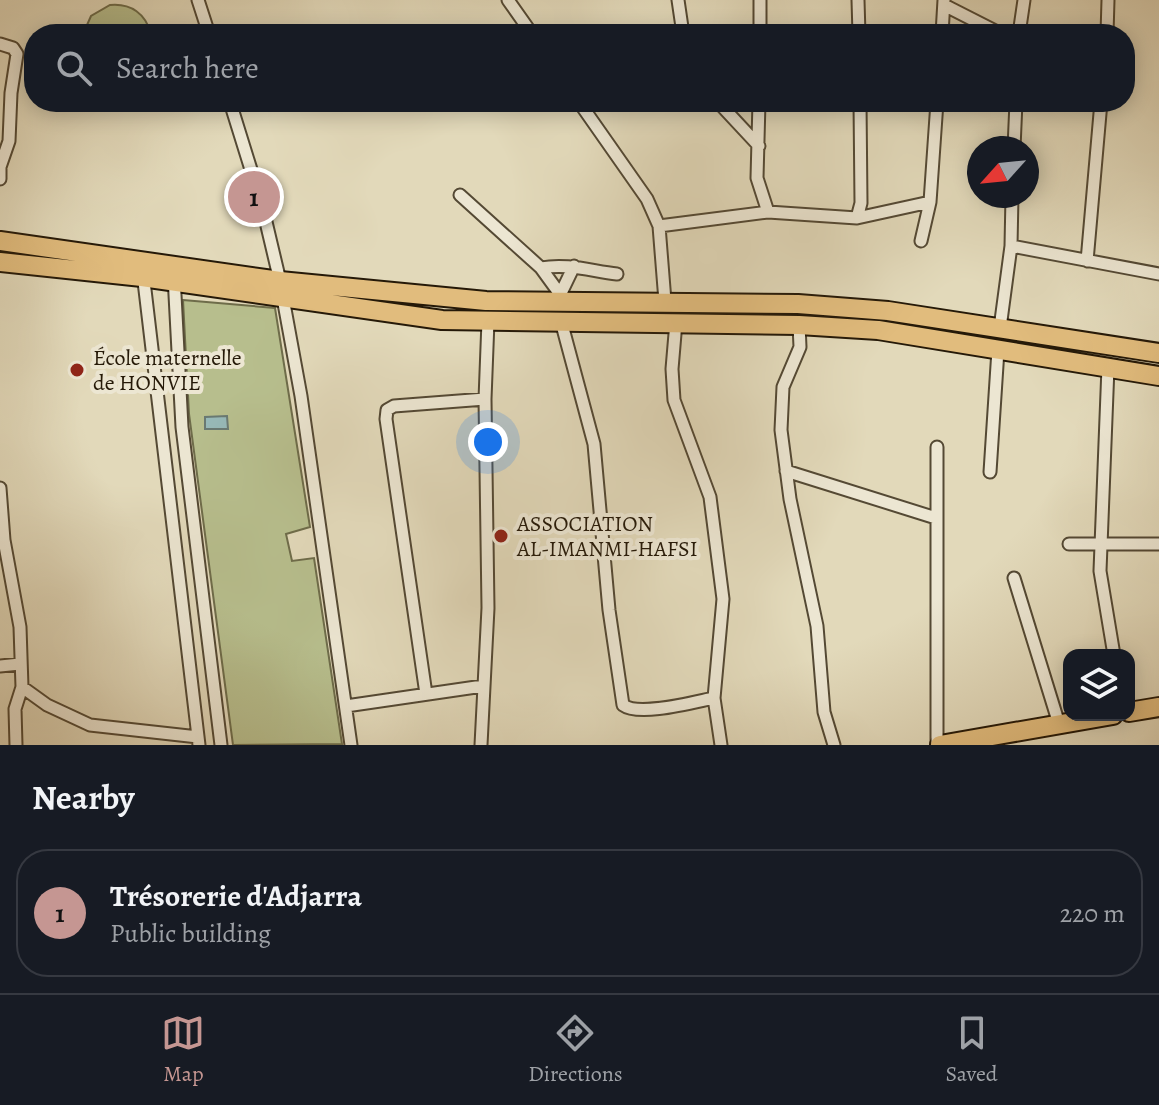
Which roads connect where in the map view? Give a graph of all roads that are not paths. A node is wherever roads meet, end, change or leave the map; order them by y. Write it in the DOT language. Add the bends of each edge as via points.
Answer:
graph roads {
  1 [pos="198,0"];
  2 [pos="508,0"];
  3 [pos="678,0"];
  4 [pos="760,0"];
  5 [pos="858,0"];
  6 [pos="1024,0"];
  7 [pos="1108,0"];
  8 [pos="944,3"];
  9 [pos="206,24"];
  10 [pos="525,24"];
  11 [pos="682,24"];
  12 [pos="760,24"];
  13 [pos="859,24"];
  14 [pos="943,24"];
  15 [pos="983,24"];
  16 [pos="1020,24"];
  17 [pos="1107,24"];
  18 [pos="0,44"];
  19 [pos="233,112"];
  20 [pos="586,112"];
  21 [pos="727,112"];
  22 [pos="759,112"];
  23 [pos="860,112"];
  24 [pos="936,112"];
  25 [pos="1016,112"];
  26 [pos="1100,112"];
  27 [pos="1015,136"];
  28 [pos="759,146"];
  29 [pos="0,179"];
  30 [pos="460,195"];
  31 [pos="930,202"];
  32 [pos="861,203"];
  33 [pos="1012,208"];
  34 [pos="768,212"];
  35 [pos="871,215"];
  36 [pos="857,218"];
  37 [pos="659,226"];
  38 [pos="0,241"];
  39 [pos="921,241"];
  40 [pos="1011,246"];
  41 [pos="1087,261"];
  42 [pos="0,262"];
  43 [pos="574,266"];
  44 [pos="541,268"];
  45 [pos="143,269"];
  46 [pos="174,273"];
  47 [pos="617,274"];
  48 [pos="1159,274"];
  49 [pos="281,289"];
  50 [pos="563,297"];
  51 [pos="665,301"];
  52 [pos="488,321"];
  53 [pos="561,321"];
  54 [pos="676,322"];
  55 [pos="799,325"];
  56 [pos="1000,328"];
  57 [pos="998,350"];
  58 [pos="1159,353"];
  59 [pos="1108,367"];
  60 [pos="1159,376"];
  61 [pos="485,399"];
  62 [pos="182,427"];
  63 [pos="161,430"];
  64 [pos="937,447"];
  65 [pos="786,471"];
  66 [pos="990,472"];
  67 [pos="0,488"];
  68 [pos="936,518"];
  69 [pos="1069,544"];
  70 [pos="1101,544"];
  71 [pos="1159,544"];
  72 [pos="1014,578"];
  73 [pos="1113,649"];
  74 [pos="20,664"];
  75 [pos="0,666"];
  76 [pos="483,686"];
  77 [pos="22,687"];
  78 [pos="426,694"];
  79 [pos="714,698"];
  80 [pos="346,706"];
  81 [pos="1159,707"];
  82 [pos="1135,711"];
  83 [pos="1077,721"];
  84 [pos="1059,724"];
  85 [pos="198,741"];
  86 [pos="16,745"];
  87 [pos="221,745"];
  88 [pos="351,745"];
  89 [pos="481,745"];
  90 [pos="721,745"];
  91 [pos="834,745"];
  92 [pos="938,745"];
  1 -- 9 [label="street"];
  2 -- 10 [label="street"];
  3 -- 11 [label="street"];
  4 -- 12 [label="street"];
  5 -- 13 [label="street"];
  6 -- 16 [label="street"];
  7 -- 17 [label="street"];
  8 -- 14 [label="street"];
  8 -- 15 [label="street"];
  18 -- 29 [label="street" via="17,54"];
  19 -- 49 [label="street"];
  20 -- 37 [label="street" via="647,199"];
  21 -- 28 [label="street"];
  22 -- 28 [label="street"];
  23 -- 32 [label="street"];
  24 -- 31 [label="street"];
  25 -- 27 [label="street"];
  26 -- 41 [label="street"];
  28 -- 34 [label="street" via="757,178"];
  30 -- 44 [label="street"];
  31 -- 35 [label="street"];
  31 -- 39 [label="street"];
  32 -- 35 [label="street"];
  32 -- 36 [label="street"];
  33 -- 40 [label="street"];
  34 -- 36 [label="street"];
  34 -- 37 [label="street"];
  35 -- 36 [label="street"];
  37 -- 51 [label="street"];
  38 -- 45 [label="main road"];
  40 -- 41 [label="street"];
  40 -- 56 [label="street"];
  41 -- 48 [label="street"];
  42 -- 45 [label="main road"];
  43 -- 44 [label="street"];
  43 -- 47 [label="street"];
  43 -- 50 [label="street"];
  44 -- 50 [label="street"];
  45 -- 46 [label="main road"];
  45 -- 63 [label="street"];
  46 -- 49 [label="main road"];
  46 -- 62 [label="street"];
  49 -- 50 [label="main road" via="486,301"];
  49 -- 52 [label="main road" via="417,317"];
  49 -- 80 [label="street"];
  50 -- 51 [label="main road"];
  51 -- 56 [label="main road" via="888,311"];
  52 -- 53 [label="main road"];
  52 -- 61 [label="street"];
  53 -- 54 [label="main road"];
  53 -- 79 [label="street" via="594,444 623,705 631,710"];
  54 -- 55 [label="main road"];
  54 -- 79 [label="street" via="674,400 710,497 723,599"];
  55 -- 57 [label="main road" via="878,330"];
  55 -- 65 [label="street" via="800,347 783,387"];
  56 -- 58 [label="main road"];
  57 -- 59 [label="main road"];
  57 -- 66 [label="street"];
  59 -- 60 [label="main road"];
  59 -- 70 [label="street"];
  61 -- 76 [label="street" via="488,608"];
  61 -- 78 [label="street" via="387,410"];
  62 -- 63 [label="street"];
  62 -- 87 [label="street"];
  63 -- 85 [label="street"];
  64 -- 68 [label="street"];
  65 -- 68 [label="street"];
  65 -- 91 [label="street" via="817,626 824,712"];
  67 -- 74 [label="street" via="20,627"];
  68 -- 92 [label="street"];
  69 -- 70 [label="street"];
  70 -- 71 [label="street"];
  70 -- 73 [label="street" via="1100,571"];
  72 -- 84 [label="street"];
  74 -- 75 [label="street"];
  74 -- 77 [label="street"];
  76 -- 78 [label="street"];
  76 -- 89 [label="street"];
  77 -- 85 [label="street" via="90,725"];
  77 -- 86 [label="street" via="15,709"];
  78 -- 80 [label="street"];
  79 -- 90 [label="street"];
  80 -- 88 [label="street"];
  81 -- 82 [label="main road"];
  83 -- 84 [label="main road"];
  84 -- 92 [label="main road"];
}
